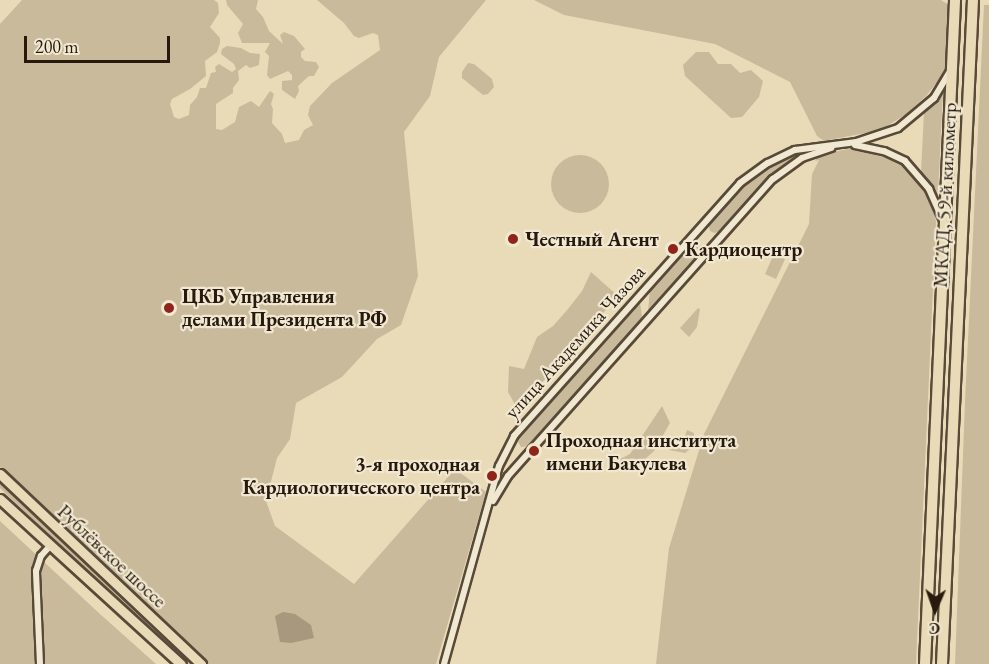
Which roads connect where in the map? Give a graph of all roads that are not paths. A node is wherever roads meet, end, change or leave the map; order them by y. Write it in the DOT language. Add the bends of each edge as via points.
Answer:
graph roads {
  1 [pos="955,0"];
  2 [pos="973,0"];
  3 [pos="951,67"];
  4 [pos="842,144"];
  5 [pos="944,224"];
  6 [pos="0,474"];
  7 [pos="0,499"];
  8 [pos="487,514"];
  9 [pos="50,546"];
  10 [pos="40,664"];
  11 [pos="181,664"];
  12 [pos="201,664"];
  13 [pos="444,664"];
  14 [pos="925,664"];
  15 [pos="942,664"];
  1 -- 3 [label="highway, МКАД, 59-й километр"];
  2 -- 15 [label="highway, МКАД, 59-й километр"];
  3 -- 4 [label="street, улица Академика Чазова" via="934,98 909,121 884,135"];
  3 -- 5 [label="highway, МКАД, 59-й километр"];
  4 -- 5 [label="street, улица Академика Чазова" via="869,147 905,161 929,189"];
  4 -- 8 [label="street, улица Академика Чазова" via="802,158 773,179 508,476"];
  4 -- 8 [label="street, улица Академика Чазова" via="795,150 740,183 514,436 499,466"];
  5 -- 14 [label="highway, МКАД, 59-й километр"];
  6 -- 12 [label="main road, Рублёвское шоссе"];
  7 -- 9 [label="main road, Рублёвское шоссе"];
  8 -- 13 [label="street, улица Академика Чазова"];
  9 -- 10 [label="street" via="40,556 36,571"];
  9 -- 11 [label="main road, Рублёвское шоссе"];
}
